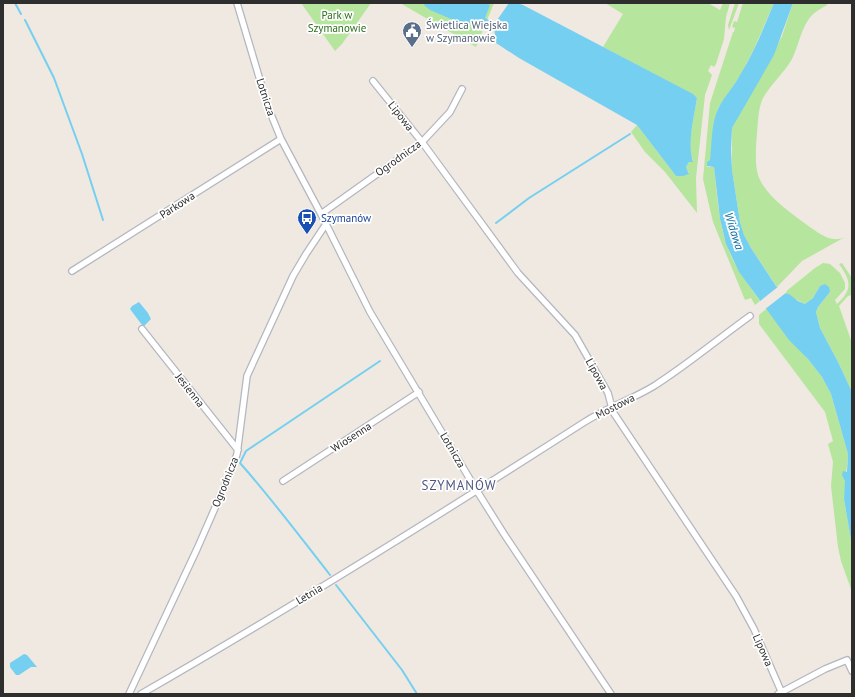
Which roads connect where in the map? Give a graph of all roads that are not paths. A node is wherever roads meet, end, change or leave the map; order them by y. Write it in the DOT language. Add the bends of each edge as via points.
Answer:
graph roads {
  1 [pos="237,3"];
  2 [pos="373,81"];
  3 [pos="462,89"];
  4 [pos="281,139"];
  5 [pos="422,142"];
  6 [pos="322,216"];
  7 [pos="326,224"];
  8 [pos="72,271"];
  9 [pos="750,316"];
  10 [pos="142,329"];
  11 [pos="419,392"];
  12 [pos="611,406"];
  13 [pos="238,450"];
  14 [pos="283,481"];
  15 [pos="477,491"];
  16 [pos="852,671"];
  17 [pos="780,693"];
  18 [pos="129,694"];
  19 [pos="140,694"];
  20 [pos="612,694"];
  1 -- 4 [label="street, Lotnicza" via="268,107"];
  2 -- 5 [label="street, Lipowa"];
  3 -- 5 [label="street, Ogrodnicza" via="450,112"];
  4 -- 6 [label="street, Lotnicza"];
  4 -- 8 [label="street, Parkowa"];
  5 -- 6 [label="street, Ogrodnicza"];
  5 -- 12 [label="street, Lipowa" via="518,273 575,335 608,393"];
  6 -- 7 [label="street, Lotnicza"];
  7 -- 11 [label="street, Lotnicza" via="370,312"];
  7 -- 13 [label="street, Ogrodnicza" via="293,276 247,376"];
  9 -- 12 [label="street, Mostowa" via="653,386"];
  10 -- 13 [label="street, Jesienna"];
  11 -- 14 [label="street, Wiosenna"];
  11 -- 15 [label="street, Lotnicza"];
  12 -- 15 [label="street, Mostowa"];
  12 -- 17 [label="street, Lipowa" via="736,596 754,629"];
  13 -- 18 [label="street, Ogrodnicza" via="197,549"];
  15 -- 19 [label="street, Letnia"];
  15 -- 20 [label="street, Lotnicza"];
  16 -- 17 [label="street" via="847,660 824,669"];
}
